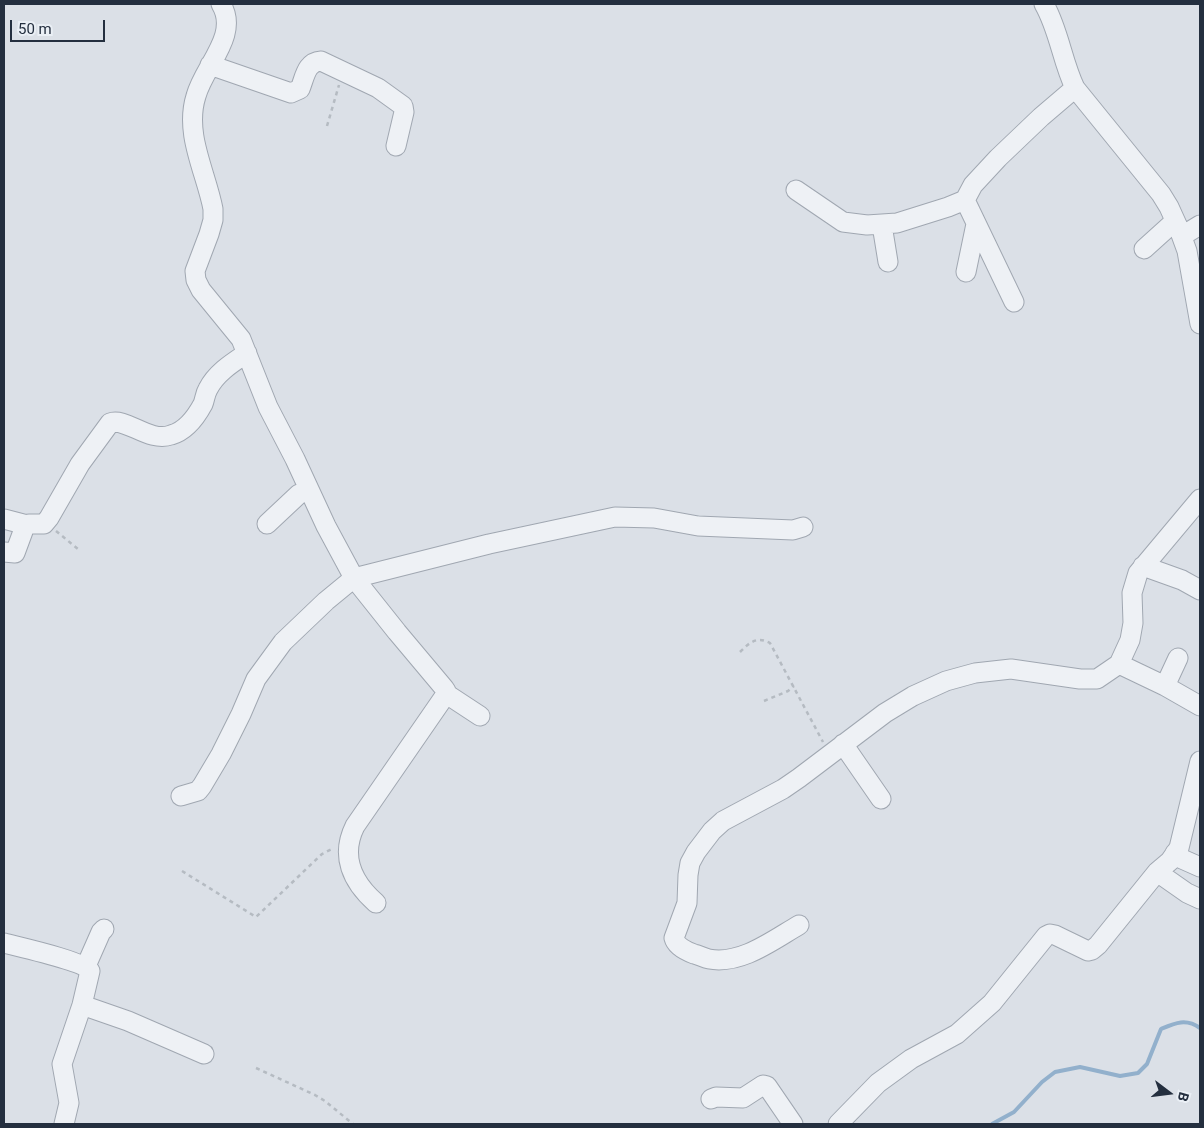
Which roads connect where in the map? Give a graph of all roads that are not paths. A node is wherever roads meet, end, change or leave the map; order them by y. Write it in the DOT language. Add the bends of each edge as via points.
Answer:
graph roads {
  1 [pos="221,4"];
  2 [pos="1044,4"];
  3 [pos="210,65"];
  4 [pos="1076,88"];
  5 [pos="396,146"];
  6 [pos="796,190"];
  7 [pos="965,200"];
  8 [pos="976,224"];
  9 [pos="882,225"];
  10 [pos="1200,225"];
  11 [pos="1185,235"];
  12 [pos="1144,250"];
  13 [pos="888,262"];
  14 [pos="966,272"];
  15 [pos="1014,302"];
  16 [pos="1200,324"];
  17 [pos="247,353"];
  18 [pos="309,490"];
  19 [pos="1200,499"];
  20 [pos="4,519"];
  21 [pos="267,524"];
  22 [pos="35,525"];
  23 [pos="803,527"];
  24 [pos="4,552"];
  25 [pos="1144,566"];
  26 [pos="354,578"];
  27 [pos="1200,590"];
  28 [pos="1178,658"];
  29 [pos="1119,664"];
  30 [pos="1165,686"];
  31 [pos="445,694"];
  32 [pos="1200,706"];
  33 [pos="480,716"];
  34 [pos="836,749"];
  35 [pos="1200,761"];
  36 [pos="181,796"];
  37 [pos="881,799"];
  38 [pos="1175,853"];
  39 [pos="1200,867"];
  40 [pos="1157,872"];
  41 [pos="1200,899"];
  42 [pos="376,902"];
  43 [pos="799,925"];
  44 [pos="104,929"];
  45 [pos="4,943"];
  46 [pos="86,966"];
  47 [pos="82,1004"];
  48 [pos="204,1054"];
  49 [pos="711,1099"];
  50 [pos="64,1124"];
  51 [pos="793,1124"];
  52 [pos="838,1124"];
  1 -- 3 [label="street" via="228,22 227,30"];
  2 -- 4 [label="street" via="1051,15"];
  3 -- 5 [label="street" via="292,93 300,89 314,62 343,71 378,88 403,106"];
  3 -- 17 [label="street" via="200,83 192,121 194,141 213,209 209,234 195,271 196,280 237,333"];
  4 -- 7 [label="street" via="998,158"];
  4 -- 11 [label="street" via="1161,194"];
  6 -- 9 [label="street" via="843,222"];
  7 -- 8 [label="street"];
  7 -- 9 [label="street"];
  8 -- 14 [label="street"];
  8 -- 15 [label="street"];
  9 -- 13 [label="street"];
  10 -- 11 [label="street"];
  11 -- 12 [label="street"];
  11 -- 16 [label="street"];
  17 -- 18 [label="street" via="268,407"];
  17 -- 22 [label="street" via="215,379 195,416 180,432 163,438 119,422 110,423 80,464 49,518"];
  18 -- 21 [label="street" via="299,494"];
  18 -- 26 [label="street"];
  19 -- 25 [label="street"];
  20 -- 22 [label="street"];
  22 -- 24 [label="street" via="15,553"];
  23 -- 26 [label="street" via="793,530 698,526 654,518 615,517"];
  25 -- 27 [label="street"];
  25 -- 29 [label="street" via="1133,585 1130,640"];
  26 -- 31 [label="street" via="444,688"];
  26 -- 36 [label="street" via="283,642 256,679 221,754 202,786 198,791"];
  28 -- 30 [label="street"];
  29 -- 30 [label="street"];
  29 -- 34 [label="street" via="1097,679 1080,680 1011,669 962,676 913,696"];
  30 -- 32 [label="street"];
  31 -- 33 [label="street"];
  31 -- 42 [label="street" via="355,826 349,842 349,861 355,879"];
  34 -- 37 [label="street"];
  34 -- 43 [label="street" via="783,789 723,821 707,836 690,863 687,903 674,938 687,952 710,959 724,959 765,945"];
  35 -- 38 [label="street" via="1186,824"];
  38 -- 39 [label="street"];
  38 -- 40 [label="street"];
  40 -- 41 [label="street"];
  40 -- 52 [label="street" via="1092,950 1082,949 1055,935 1046,936 992,1003 957,1034 911,1059 878,1083"];
  44 -- 46 [label="street"];
  45 -- 46 [label="street"];
  46 -- 47 [label="street" via="90,978"];
  47 -- 48 [label="street"];
  47 -- 50 [label="street" via="62,1064 69,1102"];
  49 -- 51 [label="street" via="743,1098 764,1085"];
}
